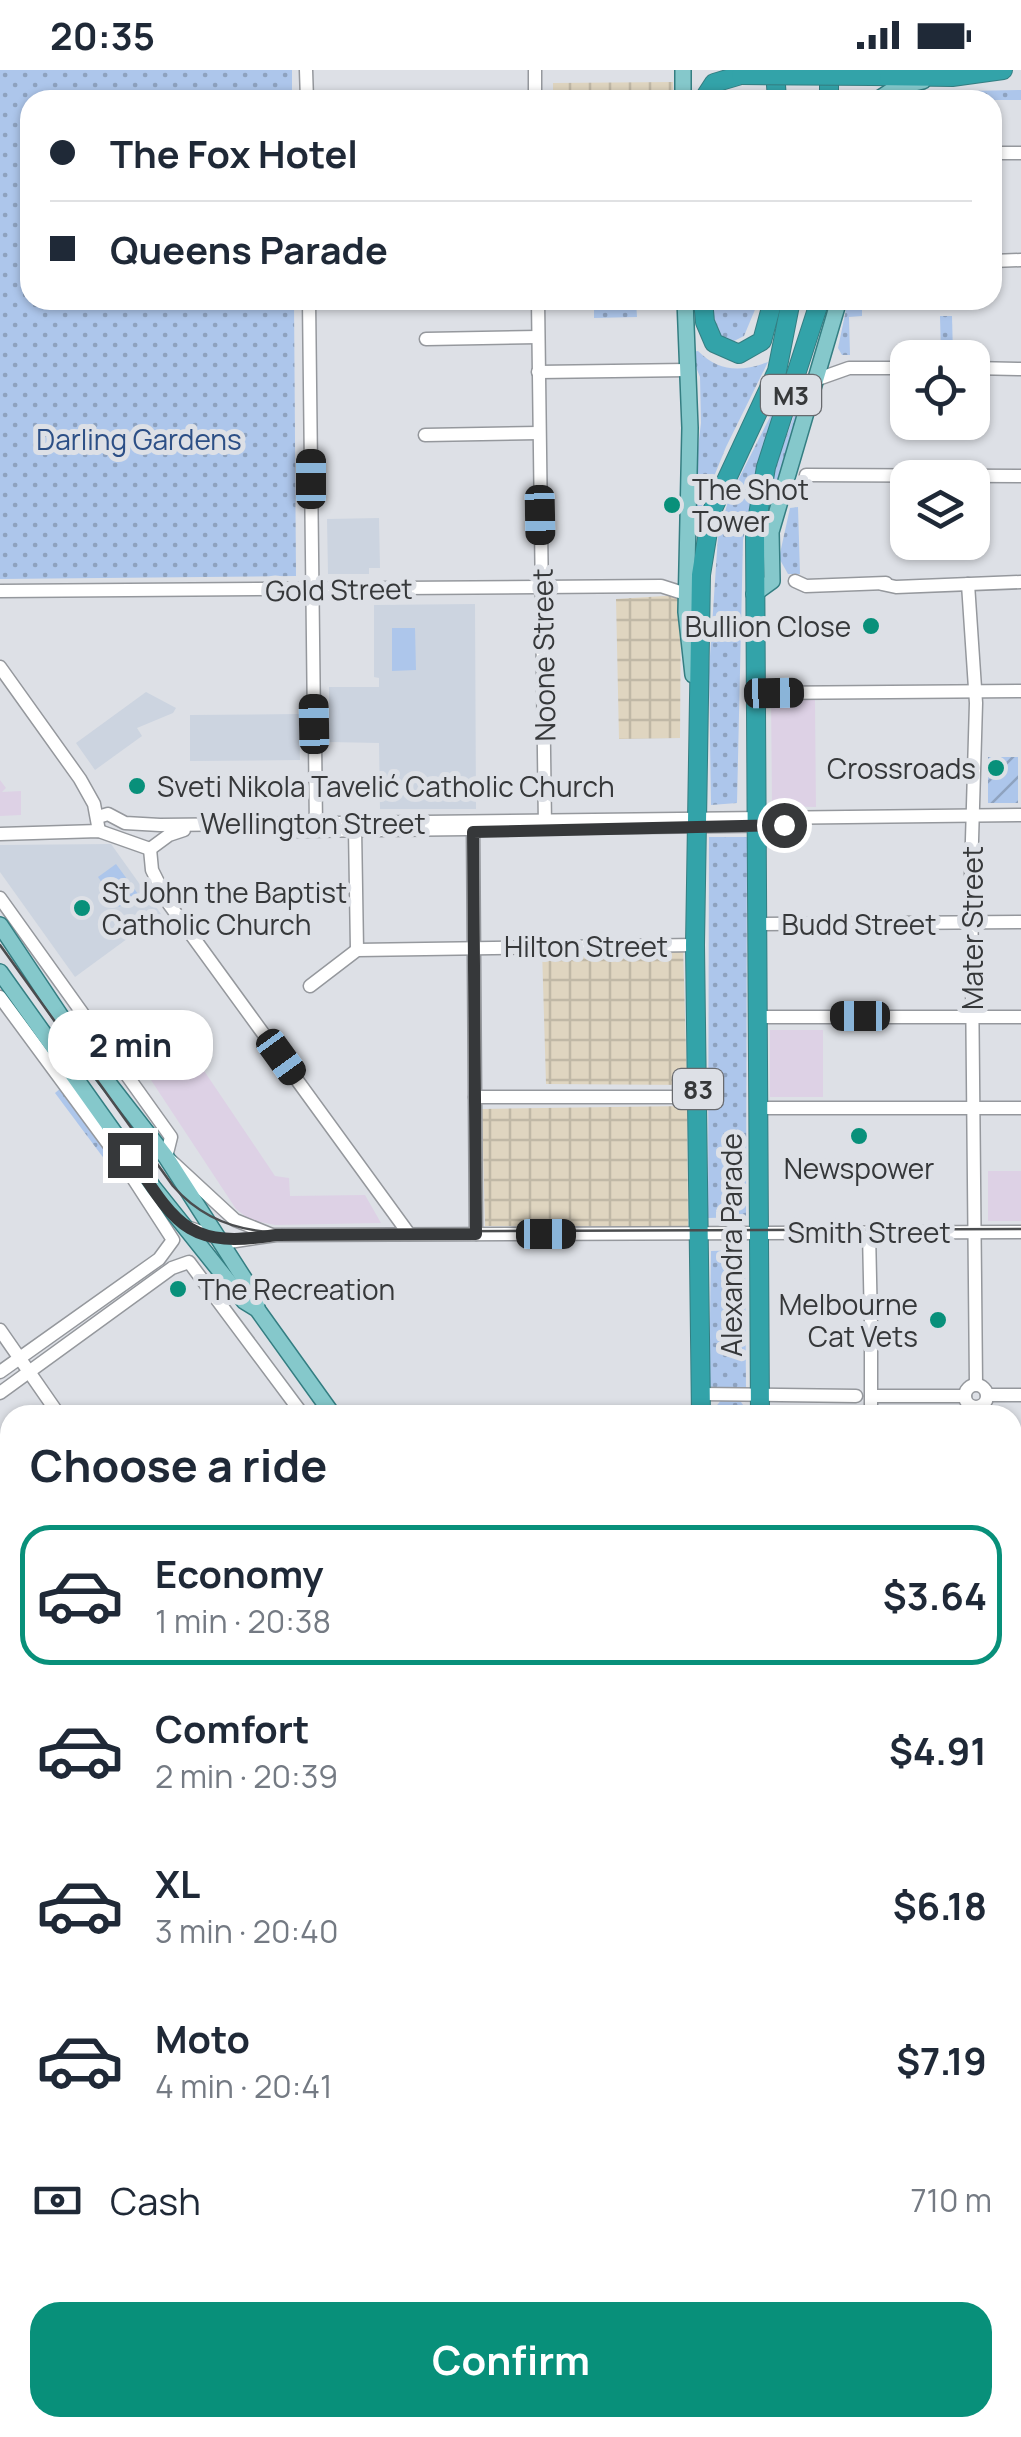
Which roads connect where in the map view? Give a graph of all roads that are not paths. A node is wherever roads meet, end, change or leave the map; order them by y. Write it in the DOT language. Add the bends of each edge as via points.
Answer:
graph roads {
  1 [pos="1004,70"];
  2 [pos="940,77"];
  3 [pos="710,90"];
  4 [pos="893,90"];
  5 [pos="309,310"];
  6 [pos="538,310"];
  7 [pos="685,310"];
  8 [pos="705,310"];
  9 [pos="770,310"];
  10 [pos="789,310"];
  11 [pos="817,310"];
  12 [pos="837,310"];
  13 [pos="538,337"];
  14 [pos="426,340"];
  15 [pos="827,350"];
  16 [pos="849,368"];
  17 [pos="890,368"];
  18 [pos="990,368"];
  19 [pos="1021,369"];
  20 [pos="688,370"];
  21 [pos="538,372"];
  22 [pos="818,379"];
  23 [pos="539,434"];
  24 [pos="425,435"];
  25 [pos="806,475"];
  26 [pos="1021,476"];
  27 [pos="687,572"];
  28 [pos="772,578"];
  29 [pos="972,584"];
  30 [pos="1021,584"];
  31 [pos="542,586"];
  32 [pos="660,586"];
  33 [pos="312,590"];
  34 [pos="0,591"];
  35 [pos="17,593"];
  36 [pos="754,594"];
  37 [pos="0,598"];
  38 [pos="693,599"];
  39 [pos="0,668"];
  40 [pos="976,691"];
  41 [pos="1021,692"];
  42 [pos="754,694"];
  43 [pos="698,701"];
  44 [pos="314,724"];
  45 [pos="315,741"];
  46 [pos="80,779"];
  47 [pos="113,816"];
  48 [pos="973,819"];
  49 [pos="1021,819"];
  50 [pos="755,820"];
  51 [pos="98,822"];
  52 [pos="696,822"];
  53 [pos="145,825"];
  54 [pos="545,826"];
  55 [pos="316,827"];
  56 [pos="355,827"];
  57 [pos="473,827"];
  58 [pos="0,831"];
  59 [pos="132,844"];
  60 [pos="153,846"];
  61 [pos="0,898"];
  62 [pos="169,904"];
  63 [pos="1021,922"];
  64 [pos="972,923"];
  65 [pos="756,924"];
  66 [pos="0,925"];
  67 [pos="696,945"];
  68 [pos="474,946"];
  69 [pos="357,950"];
  70 [pos="0,972"];
  71 [pos="310,986"];
  72 [pos="0,997"];
  73 [pos="757,1016"];
  74 [pos="1021,1016"];
  75 [pos="972,1017"];
  76 [pos="698,1096"];
  77 [pos="475,1097"];
  78 [pos="973,1107"];
  79 [pos="758,1108"];
  80 [pos="1021,1108"];
  81 [pos="167,1158"];
  82 [pos="182,1224"];
  83 [pos="759,1232"];
  84 [pos="869,1232"];
  85 [pos="976,1232"];
  86 [pos="1021,1232"];
  87 [pos="700,1233"];
  88 [pos="409,1234"];
  89 [pos="476,1234"];
  90 [pos="276,1235"];
  91 [pos="215,1239"];
  92 [pos="164,1254"];
  93 [pos="174,1267"];
  94 [pos="101,1302"];
  95 [pos="257,1309"];
  96 [pos="110,1315"];
  97 [pos="0,1330"];
  98 [pos="20,1358"];
  99 [pos="29,1371"];
  100 [pos="0,1372"];
  101 [pos="976,1384"];
  102 [pos="0,1392"];
  103 [pos="700,1394"];
  104 [pos="760,1395"];
  105 [pos="987,1395"];
  106 [pos="1021,1395"];
  107 [pos="864,1396"];
  108 [pos="965,1396"];
  109 [pos="53,1405"];
  110 [pos="295,1405"];
  111 [pos="326,1405"];
  112 [pos="701,1405"];
  113 [pos="760,1405"];
  114 [pos="867,1405"];
  115 [pos="972,1405"];
  116 [pos="980,1405"];
  1 -- 2 [label="highway"];
  2 -- 3 [label="highway, bridge" via="741,75 723,78"];
  2 -- 4 [label="main road"];
  5 -- 33 [label="street"];
  6 -- 13 [label="street, Noone Street"];
  7 -- 20 [label="main road, Alexandra Parade"];
  8 -- 9 [label="highway" via="711,338 735,354 762,341"];
  10 -- 38 [label="highway, M3" via="777,371 711,513"];
  11 -- 36 [label="highway, Alexandra Parade / M3" via="766,467"];
  12 -- 15 [label="main road"];
  13 -- 14 [label="street"];
  13 -- 21 [label="street, Noone Street"];
  15 -- 16 [label="street"];
  15 -- 22 [label="main road"];
  16 -- 17 [label="street"];
  16 -- 22 [label="street"];
  18 -- 19 [label="street"];
  20 -- 21 [label="street"];
  20 -- 27 [label="main road, Alexandra Parade"];
  21 -- 23 [label="street, Noone Street"];
  22 -- 28 [label="main road" via="772,532"];
  23 -- 24 [label="street"];
  23 -- 31 [label="street, Noone Street"];
  25 -- 26 [label="street"];
  27 -- 32 [label="street, Gold Street"];
  27 -- 38 [label="main road, Alexandra Parade"];
  28 -- 29 [label="street"];
  28 -- 36 [label="main road"];
  29 -- 30 [label="street"];
  29 -- 40 [label="street, Mater Street"];
  31 -- 32 [label="street, Gold Street"];
  31 -- 33 [label="street, Gold Street"];
  31 -- 54 [label="street, Noone Street"];
  32 -- 38 [label="street, Gold Street"];
  33 -- 35 [label="street, Gold Street"];
  33 -- 44 [label="street"];
  34 -- 35 [label="street, Gold Street"];
  35 -- 37 [label="street, Gold Street"];
  36 -- 42 [label="highway, Alexandra Parade / 83"];
  38 -- 43 [label="highway, Alexandra Parade / M3"];
  39 -- 46 [label="street"];
  40 -- 41 [label="street"];
  40 -- 42 [label="street"];
  40 -- 48 [label="street, Mater Street"];
  42 -- 50 [label="highway, Alexandra Parade / 83"];
  43 -- 52 [label="highway, Alexandra Parade / 83"];
  45 -- 55 [label="street"];
  46 -- 47 [label="street"];
  46 -- 51 [label="street"];
  47 -- 51 [label="street"];
  47 -- 53 [label="street, Wellington Street"];
  48 -- 49 [label="street, Wellington Street"];
  48 -- 50 [label="street, Wellington Street"];
  48 -- 64 [label="street, Mater Street"];
  50 -- 52 [label="street, Wellington Street"];
  50 -- 65 [label="highway, Alexandra Parade / 83"];
  51 -- 58 [label="street"];
  51 -- 59 [label="street"];
  52 -- 54 [label="street, Wellington Street"];
  52 -- 67 [label="highway, Alexandra Parade / 83"];
  53 -- 55 [label="street, Wellington Street"];
  53 -- 60 [label="street" via="155,830"];
  54 -- 57 [label="street, Wellington Street"];
  55 -- 56 [label="street, Wellington Street"];
  55 -- 60 [label="street, Wellington Street" via="184,830"];
  56 -- 57 [label="street, Wellington Street"];
  56 -- 69 [label="street"];
  57 -- 68 [label="street"];
  59 -- 60 [label="street"];
  59 -- 62 [label="street"];
  60 -- 62 [label="street" via="152,870"];
  61 -- 81 [label="street" via="172,1137"];
  62 -- 88 [label="street"];
  63 -- 64 [label="street, Budd Street"];
  64 -- 65 [label="street, Budd Street"];
  64 -- 75 [label="street, Mater Street"];
  65 -- 73 [label="highway, Alexandra Parade / 83"];
  66 -- 81 [label="main road" via="69,1030"];
  67 -- 68 [label="street, Hilton Street"];
  67 -- 76 [label="highway, Alexandra Parade / 83"];
  68 -- 69 [label="street, Hilton Street"];
  68 -- 77 [label="street"];
  69 -- 71 [label="street"];
  70 -- 82 [label="main road"];
  72 -- 92 [label="street" via="172,1236"];
  73 -- 75 [label="street"];
  73 -- 79 [label="highway, Alexandra Parade / 83"];
  74 -- 75 [label="street"];
  75 -- 78 [label="street, Mater Street"];
  76 -- 77 [label="street"];
  76 -- 87 [label="highway, Alexandra Parade / 83"];
  77 -- 89 [label="street"];
  78 -- 79 [label="street"];
  78 -- 80 [label="street"];
  78 -- 85 [label="street, Mater Street"];
  79 -- 83 [label="highway, Alexandra Parade / 83"];
  81 -- 90 [label="street" via="238,1222"];
  81 -- 91 [label="main road"];
  82 -- 91 [label="street, Smith Street"];
  82 -- 95 [label="main road"];
  83 -- 84 [label="street, Smith Street"];
  83 -- 87 [label="street, Smith Street"];
  83 -- 104 [label="highway, Alexandra Parade / 83"];
  84 -- 85 [label="street, Smith Street"];
  84 -- 107 [label="street"];
  85 -- 86 [label="street, Smith Street"];
  85 -- 101 [label="street, Mater Street"];
  87 -- 89 [label="street, Smith Street"];
  87 -- 103 [label="highway, Alexandra Parade / 83"];
  88 -- 89 [label="street, Smith Street"];
  88 -- 90 [label="street, Smith Street"];
  90 -- 91 [label="street, Smith Street"];
  91 -- 95 [label="main road" via="256,1297"];
  92 -- 93 [label="street"];
  92 -- 94 [label="street"];
  93 -- 96 [label="street"];
  93 -- 110 [label="street" via="189,1262"];
  94 -- 96 [label="street"];
  94 -- 98 [label="street"];
  95 -- 111 [label="main road"];
  96 -- 99 [label="street"];
  97 -- 98 [label="street"];
  98 -- 99 [label="street"];
  98 -- 100 [label="street"];
  99 -- 102 [label="street"];
  99 -- 109 [label="street"];
  101 -- 105 [label="street"];
  101 -- 108 [label="street"];
  103 -- 104 [label="street"];
  103 -- 112 [label="highway, Alexandra Parade / 83"];
  104 -- 107 [label="street"];
  104 -- 113 [label="highway, Alexandra Parade / 83"];
  105 -- 106 [label="street"];
  105 -- 116 [label="street"];
  107 -- 108 [label="street"];
  107 -- 114 [label="street"];
  108 -- 115 [label="street"];
}
